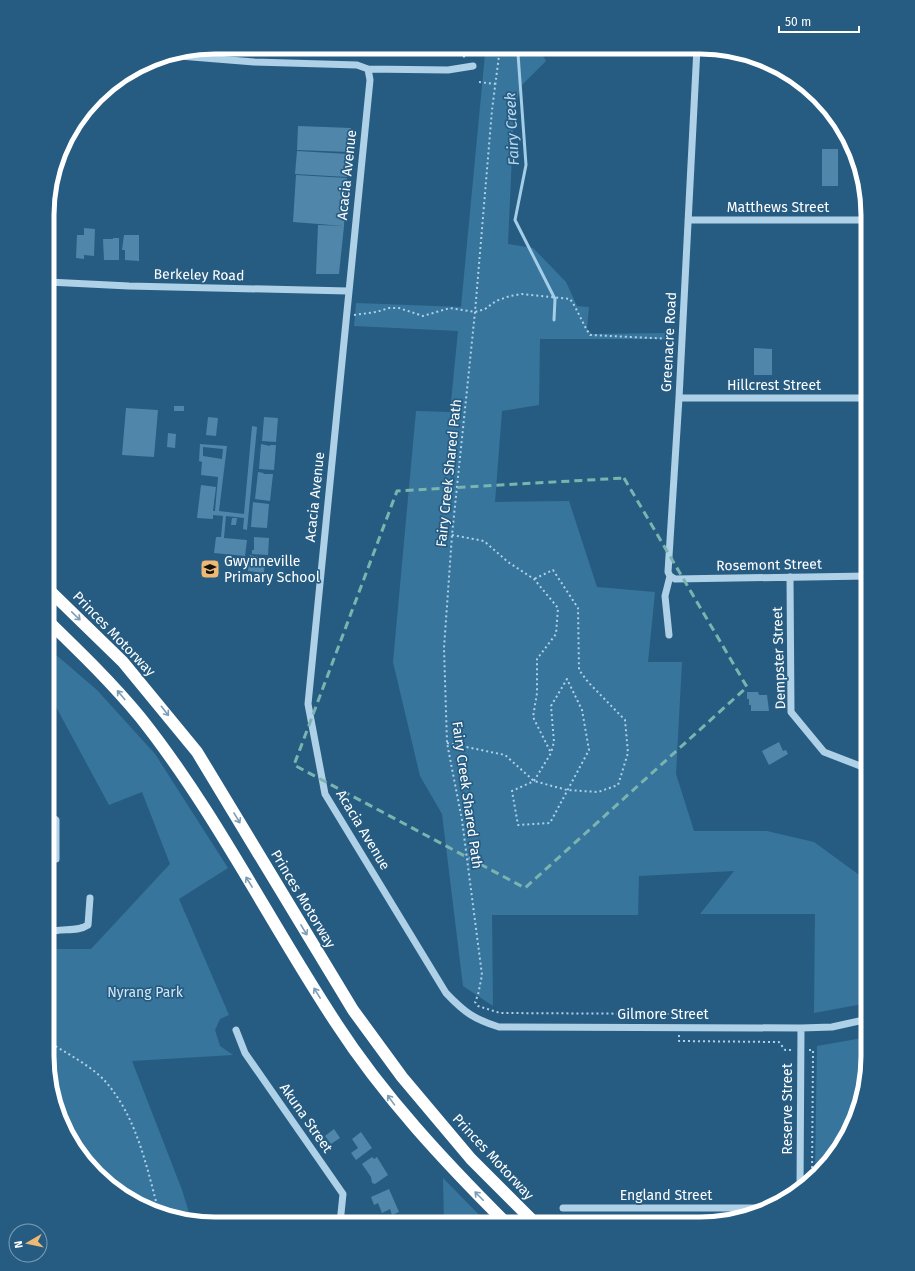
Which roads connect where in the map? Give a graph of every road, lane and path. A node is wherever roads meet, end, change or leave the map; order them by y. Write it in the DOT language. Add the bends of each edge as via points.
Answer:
graph roads {
  1 [pos="462,54"];
  2 [pos="499,54"];
  3 [pos="697,54"];
  4 [pos="186,57"];
  5 [pos="473,66"];
  6 [pos="368,69"];
  7 [pos="479,82"];
  8 [pos="495,84"];
  9 [pos="688,220"];
  10 [pos="861,220"];
  11 [pos="54,282"];
  12 [pos="348,292"];
  13 [pos="475,312"];
  14 [pos="358,315"];
  15 [pos="682,339"];
  16 [pos="679,398"];
  17 [pos="861,398"];
  18 [pos="452,535"];
  19 [pos="670,576"];
  20 [pos="861,576"];
  21 [pos="790,577"];
  22 [pos="534,579"];
  23 [pos="54,595"];
  24 [pos="54,627"];
  25 [pos="669,635"];
  26 [pos="447,743"];
  27 [pos="551,753"];
  28 [pos="861,766"];
  29 [pos="534,781"];
  30 [pos="567,790"];
  31 [pos="54,819"];
  32 [pos="56,859"];
  33 [pos="90,898"];
  34 [pos="54,930"];
  35 [pos="461,1009"];
  36 [pos="679,1014"];
  37 [pos="861,1021"];
  38 [pos="801,1028"];
  39 [pos="236,1030"];
  40 [pos="679,1041"];
  41 [pos="54,1045"];
  42 [pos="785,1050"];
  43 [pos="813,1050"];
  44 [pos="812,1172"];
  45 [pos="800,1182"];
  46 [pos="157,1206"];
  47 [pos="563,1208"];
  48 [pos="751,1208"];
  49 [pos="341,1217"];
  50 [pos="499,1217"];
  51 [pos="529,1217"];
  1 -- 5 [label="path"];
  2 -- 8 [label="path, Fairy Creek Shared Path"];
  3 -- 9 [label="street, Greenacre Road"];
  4 -- 6 [label="street" via="254,62 357,64"];
  5 -- 6 [label="street" via="448,70"];
  6 -- 12 [label="street, Acacia Avenue" via="370,80"];
  7 -- 8 [label="path"];
  8 -- 13 [label="path, Fairy Creek Shared Path"];
  9 -- 10 [label="street, Matthews Street"];
  9 -- 15 [label="street, Greenacre Road"];
  11 -- 12 [label="street, Berkeley Road"];
  12 -- 35 [label="street, Acacia Avenue" via="308,704 326,794 446,993"];
  13 -- 14 [label="path" via="450,308 423,316 399,308 389,308"];
  13 -- 15 [label="path" via="496,301 522,294 570,299 590,335"];
  13 -- 18 [label="path, Fairy Creek Shared Path"];
  15 -- 16 [label="street, Greenacre Road"];
  16 -- 17 [label="street, Hillcrest Street"];
  16 -- 19 [label="street, Greenacre Road" via="668,572"];
  18 -- 22 [label="path" via="484,541 508,562"];
  18 -- 26 [label="path, Fairy Creek Shared Path" via="444,648"];
  19 -- 21 [label="street, Rosemont Street" via="675,579"];
  19 -- 25 [label="street, Greenacre Road" via="665,596"];
  20 -- 21 [label="street, Rosemont Street"];
  21 -- 28 [label="street, Dempster Street" via="791,712 824,752"];
  22 -- 27 [label="path" via="558,608 556,634 537,659 537,693 533,717"];
  22 -- 30 [label="path" via="553,570 578,608 579,670 625,720 628,753 618,785 598,792"];
  23 -- 51 [label="highway, Princes Motorway, one-way" via="123,662 197,752 353,1010 402,1077 466,1153"];
  50 -- 24 [label="highway, one-way" via="449,1166 396,1105 336,1024 171,758 113,685"];
  26 -- 29 [label="path" via="505,756"];
  26 -- 36 [label="path, Fairy Creek Shared Path" via="462,820 482,975 476,1004 486,1010 500,1013"];
  27 -- 29 [label="path"];
  27 -- 30 [label="path" via="554,742 551,706 567,679 582,710 589,750"];
  29 -- 30 [label="path"];
  29 -- 30 [label="path" via="512,791 518,825 550,823"];
  31 -- 32 [label="street"];
  33 -- 34 [label="street" via="88,925 82,929"];
  35 -- 38 [label="street, Gilmore Street" via="478,1020 500,1026"];
  37 -- 38 [label="street, Gilmore Street" via="832,1027"];
  38 -- 45 [label="street, Reserve Street"];
  39 -- 49 [label="street, Akuna Street" via="245,1053 343,1194"];
  40 -- 42 [label="path" via="779,1042"];
  41 -- 46 [label="path" via="74,1057 104,1081 125,1108"];
  43 -- 44 [label="path"];
  47 -- 48 [label="street, England Street"];
}
